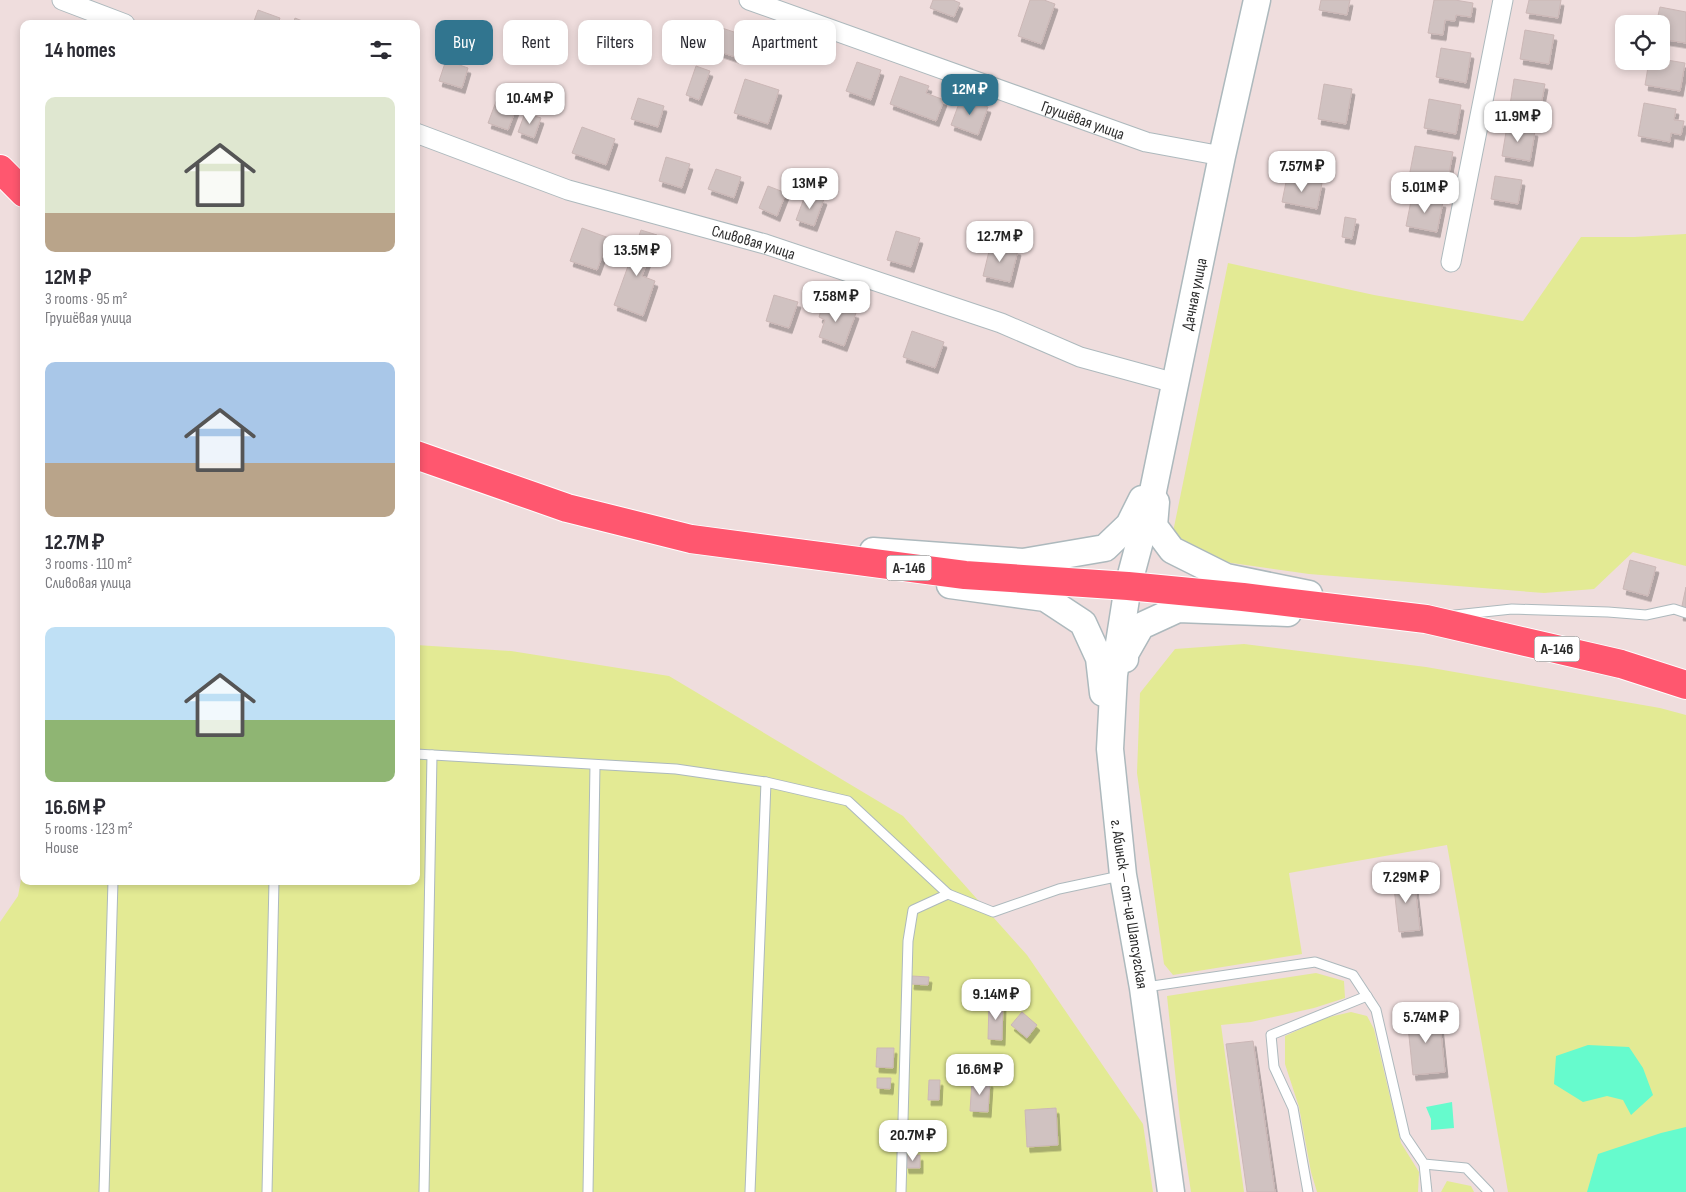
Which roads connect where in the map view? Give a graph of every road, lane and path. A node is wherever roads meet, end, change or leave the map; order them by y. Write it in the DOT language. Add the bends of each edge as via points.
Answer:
graph roads {
  1 [pos="62,0"];
  2 [pos="749,0"];
  3 [pos="1257,0"];
  4 [pos="1503,0"];
  5 [pos="114,20"];
  6 [pos="420,134"];
  7 [pos="1222,156"];
  8 [pos="0,170"];
  9 [pos="20,189"];
  10 [pos="1451,262"];
  11 [pos="1175,383"];
  12 [pos="420,456"];
  13 [pos="1158,464"];
  14 [pos="691,539"];
  15 [pos="1128,586"];
  16 [pos="1686,613"];
  17 [pos="1426,618"];
  18 [pos="1686,685"];
  19 [pos="1110,749"];
  20 [pos="420,754"];
  21 [pos="432,755"];
  22 [pos="595,765"];
  23 [pos="766,782"];
  24 [pos="1123,875"];
  25 [pos="113,885"];
  26 [pos="274,885"];
  27 [pos="948,894"];
  28 [pos="1143,988"];
  29 [pos="1367,996"];
  30 [pos="1424,1164"];
  31 [pos="104,1192"];
  32 [pos="267,1192"];
  33 [pos="424,1192"];
  34 [pos="588,1192"];
  35 [pos="750,1192"];
  36 [pos="902,1192"];
  37 [pos="1171,1192"];
  38 [pos="1308,1192"];
  39 [pos="1427,1192"];
  40 [pos="1489,1192"];
  1 -- 5 [label="street"];
  2 -- 7 [label="street, Грушёвая улица" via="1146,142"];
  3 -- 7 [label="main road, Дачная улица"];
  4 -- 10 [label="street"];
  6 -- 11 [label="street, Сливовая улица" via="568,190 765,244 1001,323 1080,356"];
  7 -- 11 [label="main road, Дачная улица"];
  8 -- 9 [label="highway"];
  11 -- 13 [label="main road, Дачная улица"];
  12 -- 14 [label="highway, А-146" via="567,508"];
  13 -- 14 [label="main road" via="1130,524 1106,548 1023,562"];
  13 -- 15 [label="main road, Дачная улица"];
  13 -- 17 [label="main road" via="1154,526 1172,550 1226,577"];
  14 -- 15 [label="highway, А-146" via="966,575"];
  14 -- 19 [label="main road" via="894,578 1045,598 1083,623 1099,658"];
  15 -- 17 [label="highway, А-146"];
  15 -- 19 [label="main road, г. Абинск — ст-ца Шапсугская" via="1114,675"];
  16 -- 17 [label="lane" via="1674,609 1646,615 1512,609"];
  17 -- 18 [label="highway, А-146" via="1621,664"];
  17 -- 19 [label="main road" via="1178,609 1141,626 1125,654"];
  19 -- 24 [label="main road, г. Абинск — ст-ца Шапсугская"];
  20 -- 21 [label="lane"];
  21 -- 22 [label="lane"];
  21 -- 33 [label="lane"];
  22 -- 23 [label="lane" via="676,769"];
  22 -- 34 [label="lane"];
  23 -- 27 [label="lane" via="848,801"];
  23 -- 35 [label="lane"];
  24 -- 27 [label="lane" via="1059,889 993,912"];
  24 -- 28 [label="main road, г. Абинск — ст-ца Шапсугская"];
  25 -- 31 [label="lane"];
  26 -- 32 [label="lane"];
  27 -- 36 [label="lane" via="913,910 908,941"];
  28 -- 29 [label="lane" via="1315,962 1353,975"];
  28 -- 37 [label="main road, г. Абинск — ст-ца Шапсугская"];
  29 -- 30 [label="lane" via="1376,1010 1405,1136"];
  29 -- 38 [label="lane" via="1271,1035 1274,1066 1293,1108"];
  30 -- 39 [label="lane"];
  30 -- 40 [label="lane" via="1466,1168"];
}
